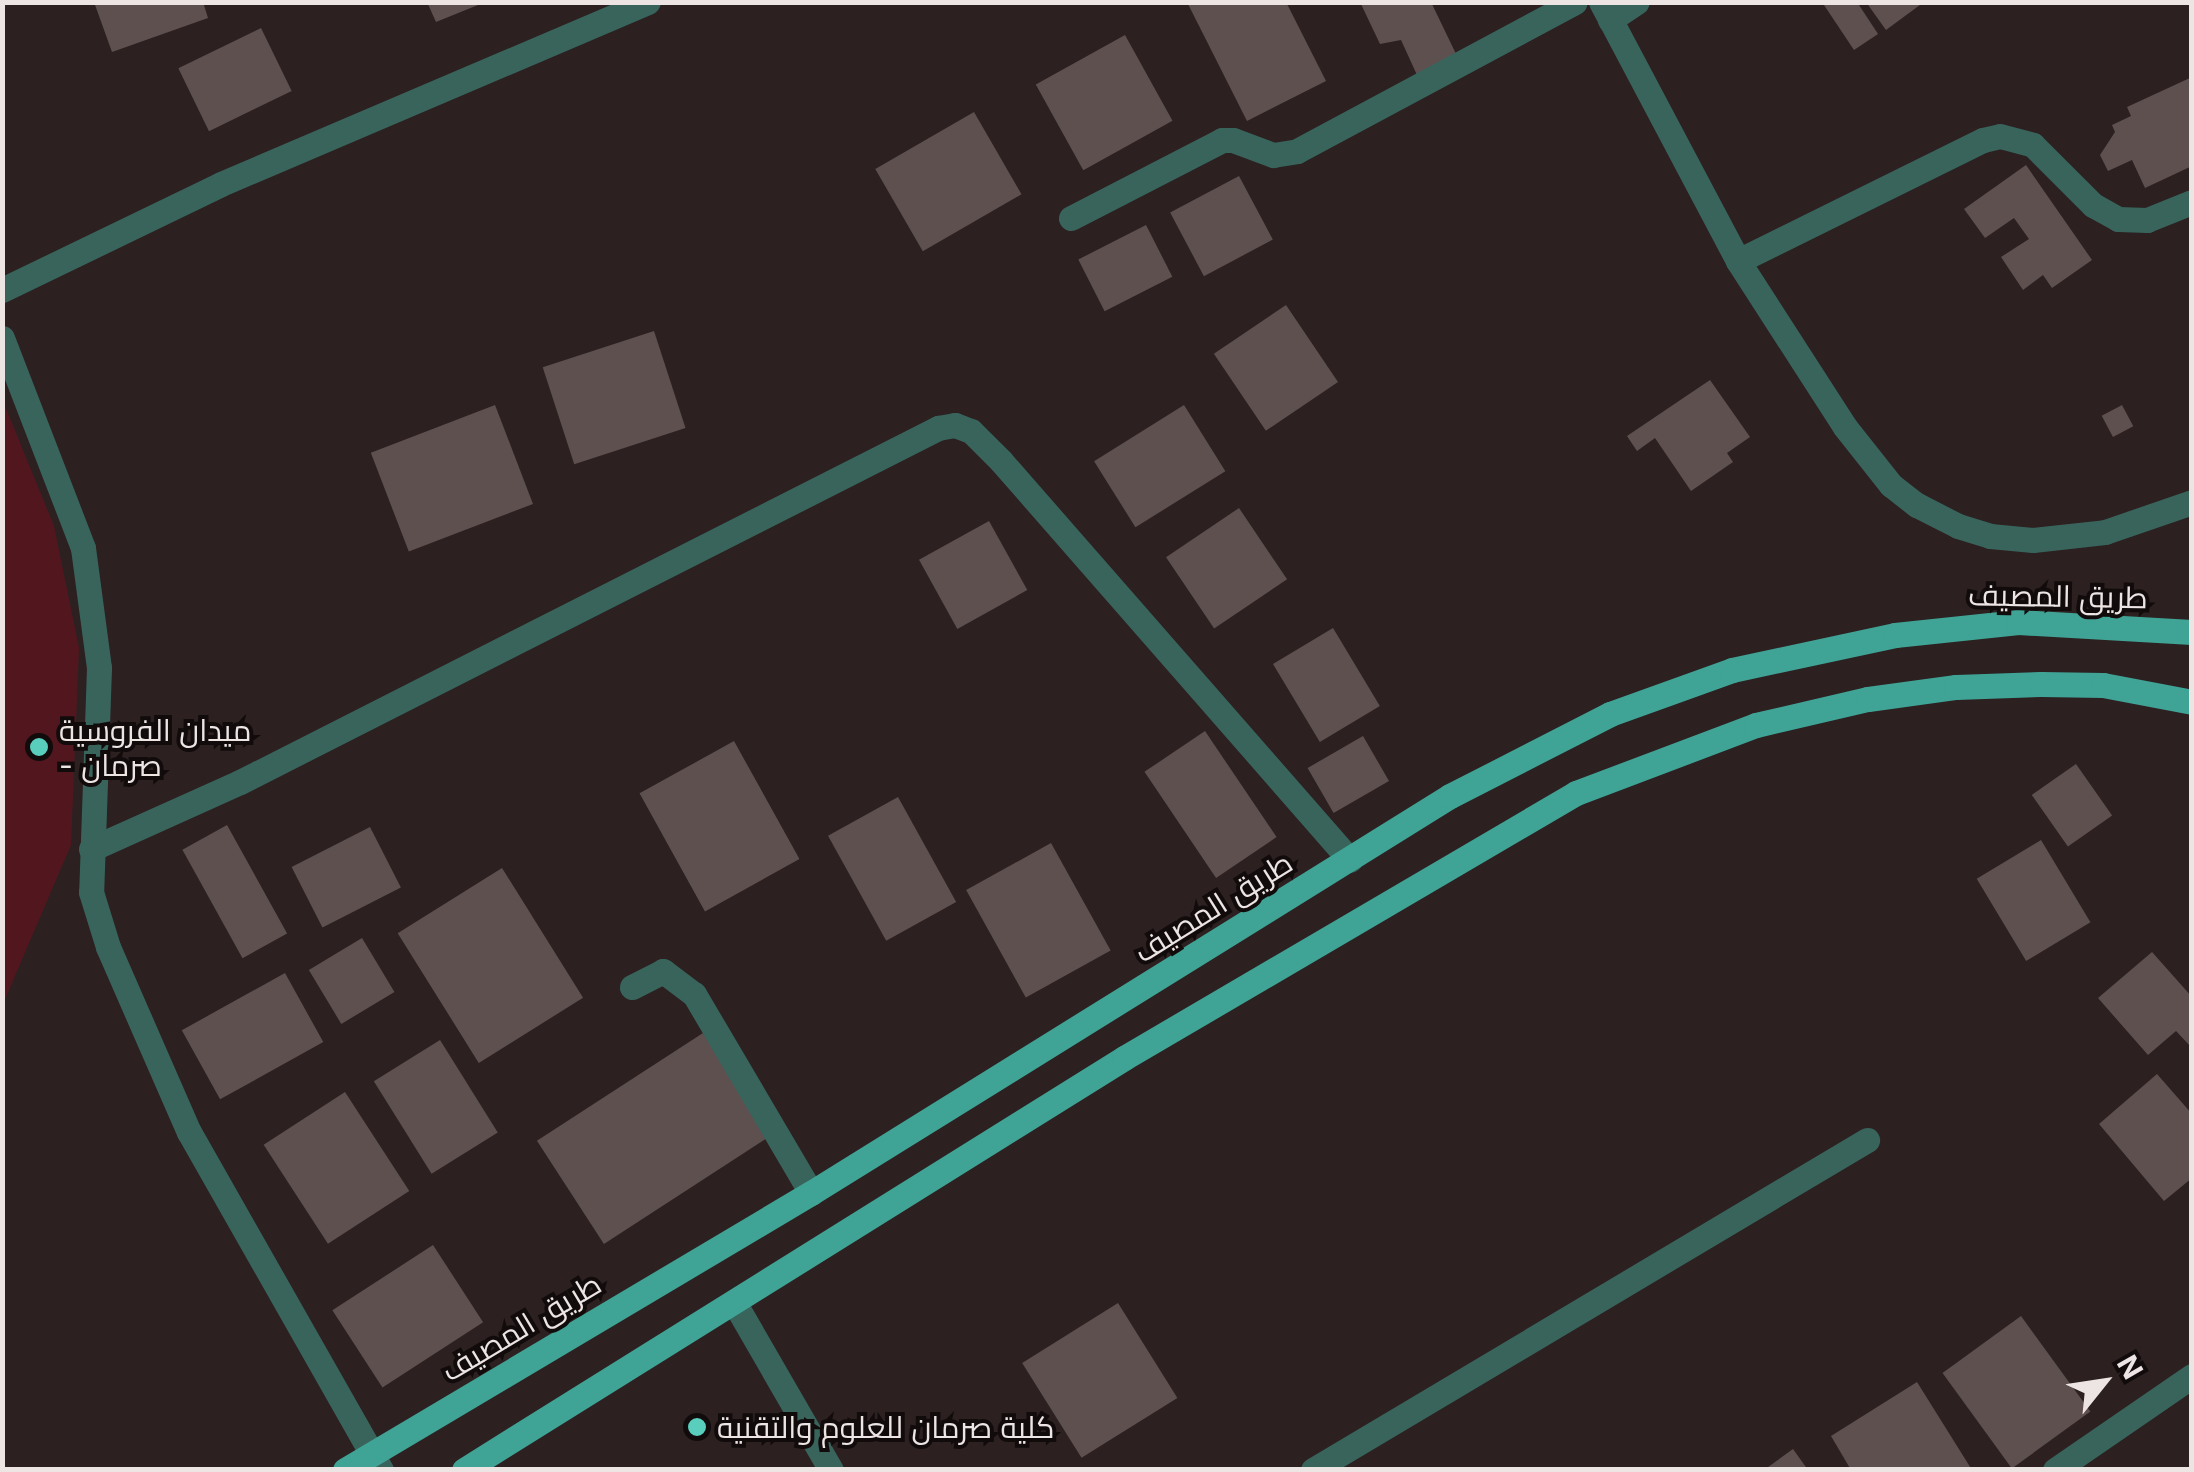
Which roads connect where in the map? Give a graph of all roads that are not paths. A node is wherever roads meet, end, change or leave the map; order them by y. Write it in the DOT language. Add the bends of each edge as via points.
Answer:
graph roads {
  1 [pos="648,2"];
  2 [pos="1574,2"];
  3 [pos="1637,2"];
  4 [pos="1605,12"];
  5 [pos="2192,202"];
  6 [pos="1072,218"];
  7 [pos="1738,261"];
  8 [pos="2,290"];
  9 [pos="2,338"];
  10 [pos="2192,502"];
  11 [pos="2192,632"];
  12 [pos="2192,702"];
  13 [pos="91,849"];
  14 [pos="1350,860"];
  15 [pos="632,987"];
  16 [pos="1866,1140"];
  17 [pos="811,1193"];
  18 [pos="734,1302"];
  19 [pos="2192,1376"];
  20 [pos="376,1462"];
  21 [pos="345,1470"];
  22 [pos="464,1470"];
  23 [pos="831,1470"];
  24 [pos="1313,1470"];
  25 [pos="2056,1470"];
  1 -- 8 [label="street" via="221,184"];
  2 -- 6 [label="street" via="1297,151 1273,155 1222,140"];
  3 -- 4 [label="street"];
  4 -- 7 [label="street"];
  5 -- 7 [label="street" via="2147,220 2118,219 2033,146 2000,136"];
  7 -- 10 [label="street" via="1856,442 1917,505 1990,536 2033,540 2106,532"];
  9 -- 13 [label="street" via="83,548 98,668"];
  11 -- 14 [label="main road, طريق المصيف" via="1979,625 1877,638 1732,670 1540,747"];
  12 -- 18 [label="main road" via="2103,686 2041,684 1868,699 1756,724 1576,792 1124,1058"];
  13 -- 14 [label="street" via="240,782 955,425 971,431 1000,461"];
  13 -- 20 [label="street" via="92,892 108,948 189,1132"];
  14 -- 17 [label="main road, طريق المصيف"];
  15 -- 17 [label="street" via="663,971 694,994"];
  16 -- 24 [label="street"];
  17 -- 20 [label="main road, طريق المصيف"];
  18 -- 22 [label="main road"];
  18 -- 23 [label="street"];
  19 -- 25 [label="street"];
  20 -- 21 [label="main road, طريق المصيف"];
}
